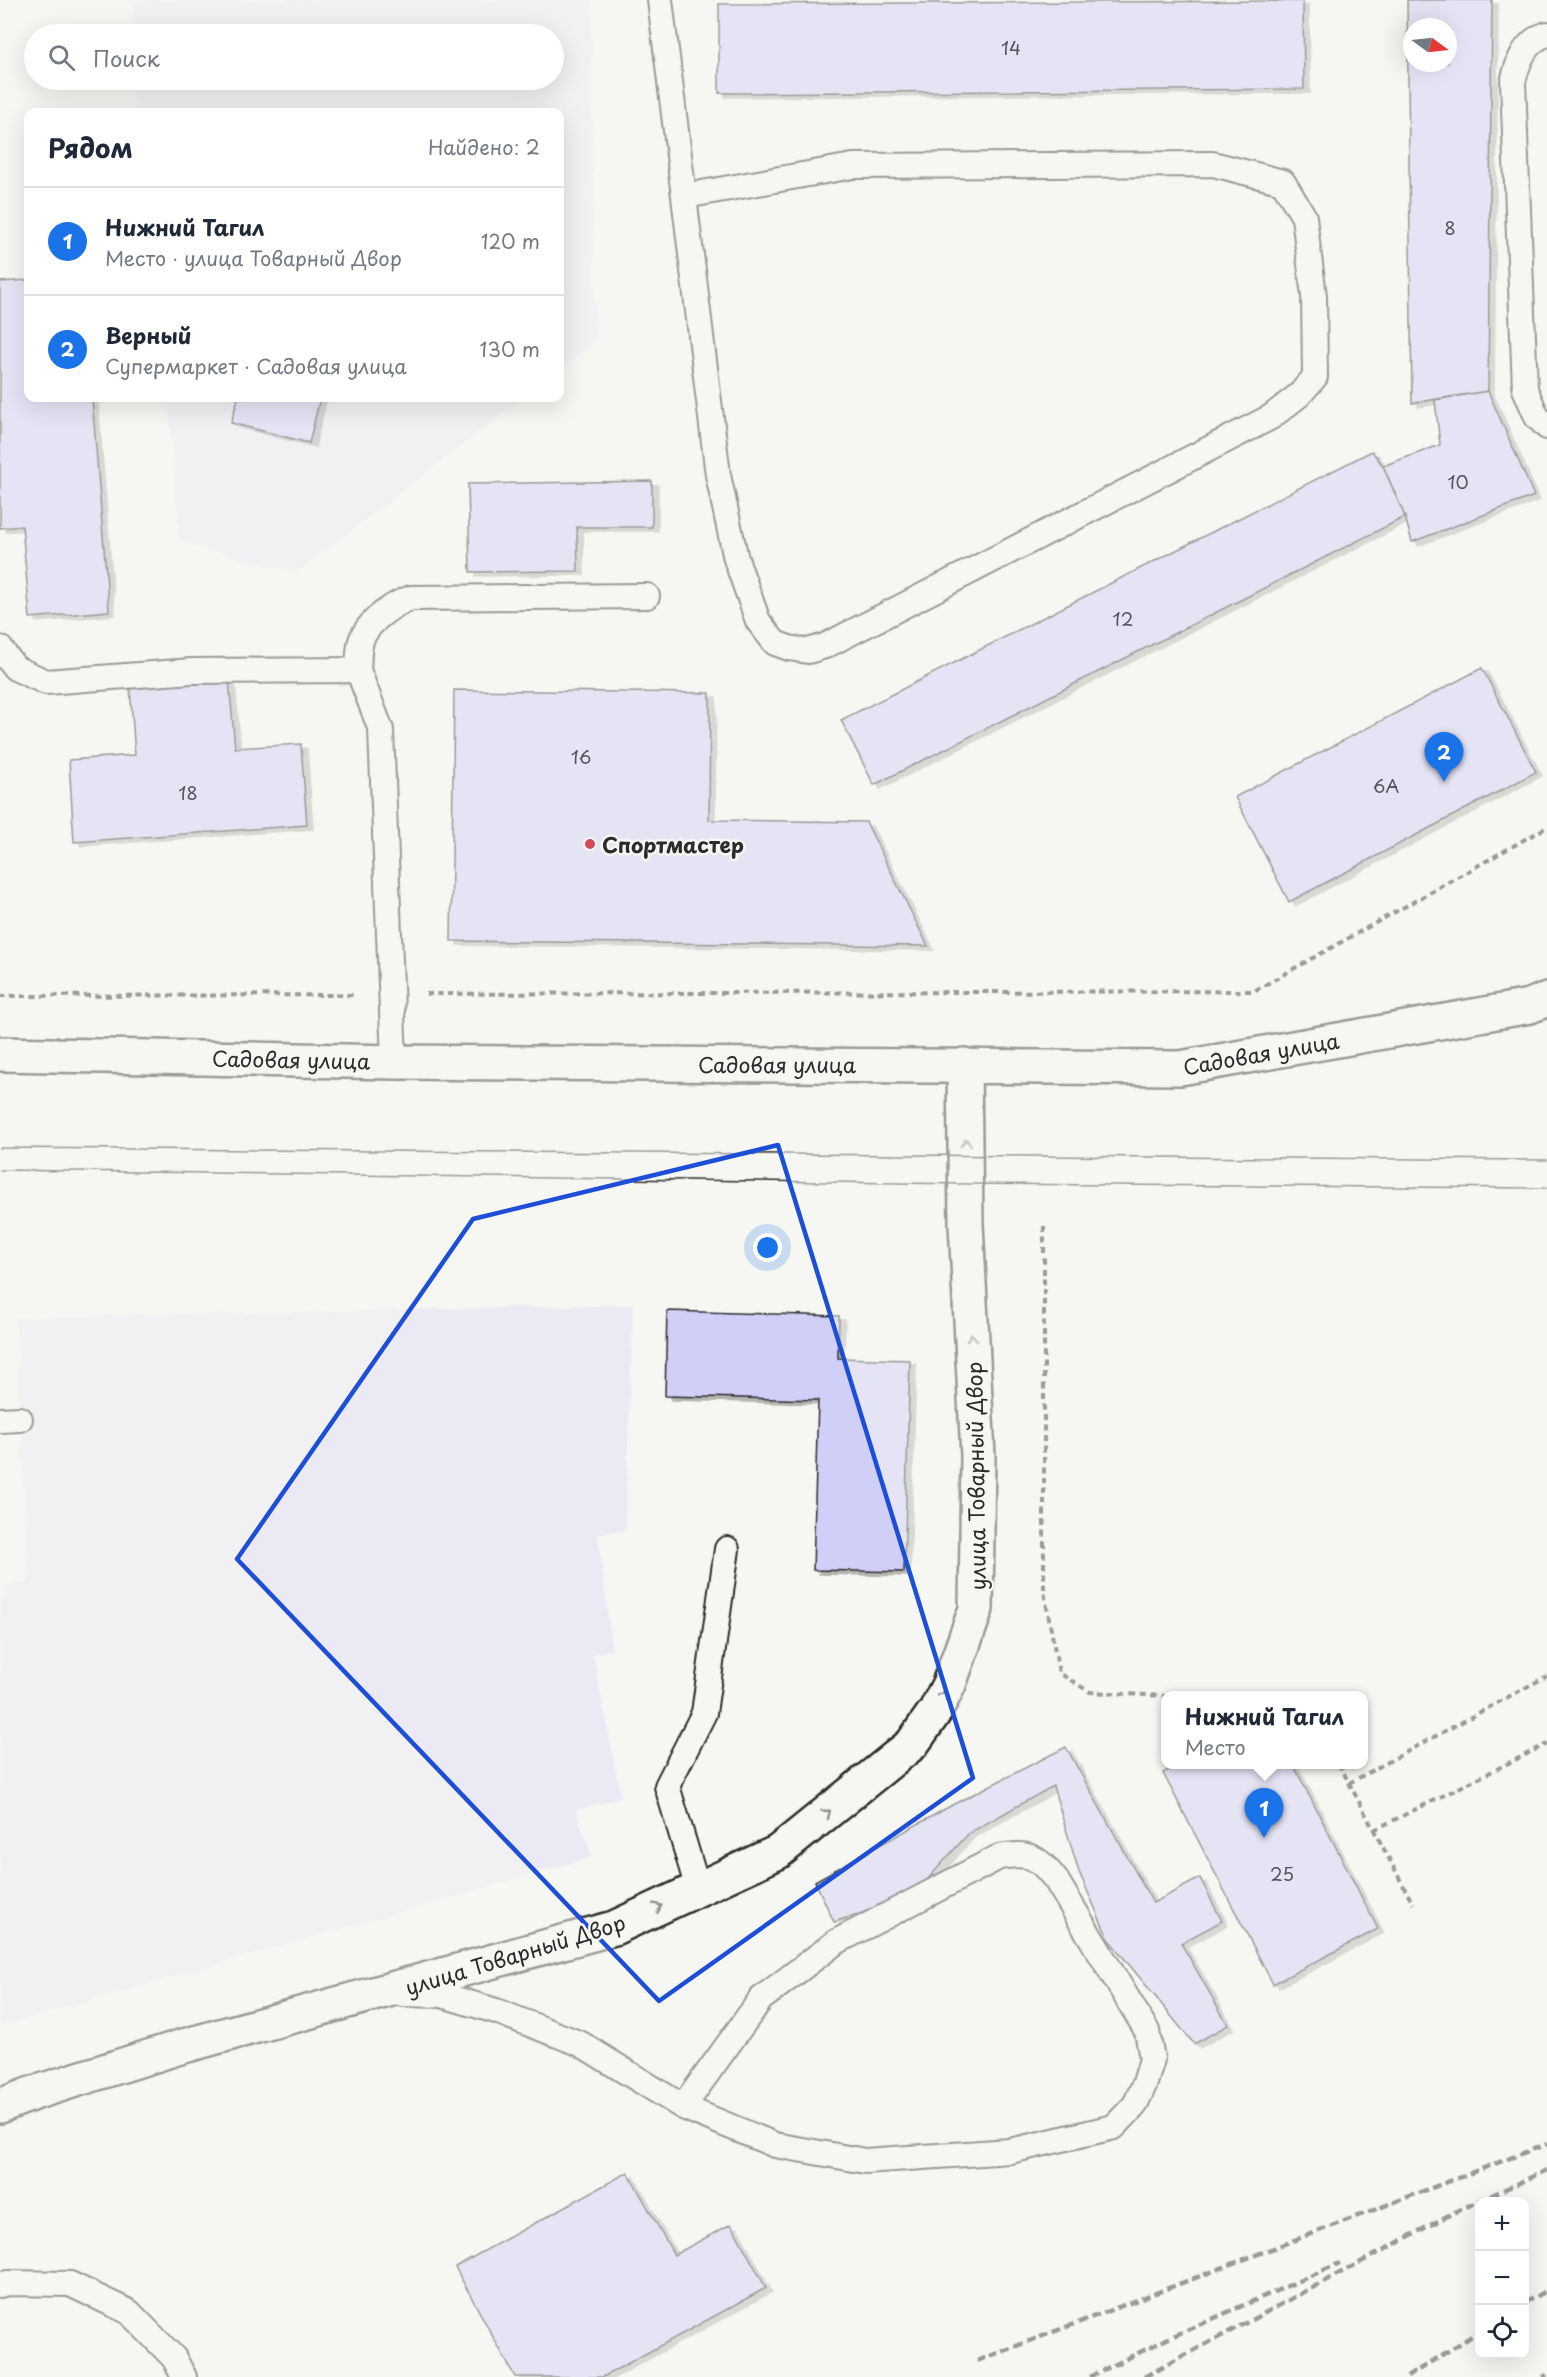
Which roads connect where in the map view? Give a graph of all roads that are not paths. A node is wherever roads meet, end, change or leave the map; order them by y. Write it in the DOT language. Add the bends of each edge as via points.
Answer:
graph roads {
  1 [pos="660,0"];
  2 [pos="1547,34"];
  3 [pos="685,196"];
  4 [pos="1547,427"];
  5 [pos="647,596"];
  6 [pos="0,648"];
  7 [pos="358,670"];
  8 [pos="1547,999"];
  9 [pos="0,1054"];
  10 [pos="393,1062"];
  11 [pos="964,1065"];
  12 [pos="727,1548"];
  13 [pos="698,1889"];
  14 [pos="382,1993"];
  15 [pos="0,2106"];
  16 [pos="683,2107"];
  17 [pos="0,2285"];
  18 [pos="184,2377"];
  1 -- 3 [label="lane"];
  2 -- 4 [label="lane" via="1524,50 1513,82 1525,389 1537,417"];
  3 -- 3 [label="lane" via="853,166 1213,164 1283,182 1304,217 1314,296 1315,377 1271,417 825,646 807,651 789,648 775,643 758,621 736,558 718,474"];
  5 -- 7 [label="lane" via="411,597 380,616 362,637"];
  6 -- 7 [label="lane" via="15,668 46,682 192,671"];
  7 -- 10 [label="lane" via="381,730"];
  8 -- 11 [label="street, Садовая улица" via="1530,1006 1180,1068"];
  9 -- 10 [label="street, Садовая улица"];
  10 -- 11 [label="street, Садовая улица"];
  13 -- 11 [label="street, улица Товарный Двор, one-way" via="778,1852 912,1744 949,1684 976,1609 978,1456 966,1224"];
  12 -- 13 [label="lane" via="704,1713 667,1785"];
  14 -- 13 [label="street, улица Товарный Двор, one-way" via="614,1928"];
  14 -- 15 [label="street, улица Товарный Двор" via="180,2047"];
  14 -- 16 [label="lane" via="442,1995 496,2011 581,2044"];
  16 -- 16 [label="lane" via="776,2145 865,2162 1010,2151 1114,2127 1135,2105 1152,2059 1147,2031 1056,1880 1030,1855 1015,1854 999,1857 836,1942 761,1999"];
  17 -- 18 [label="lane" via="70,2284 129,2312 174,2358"];
}
